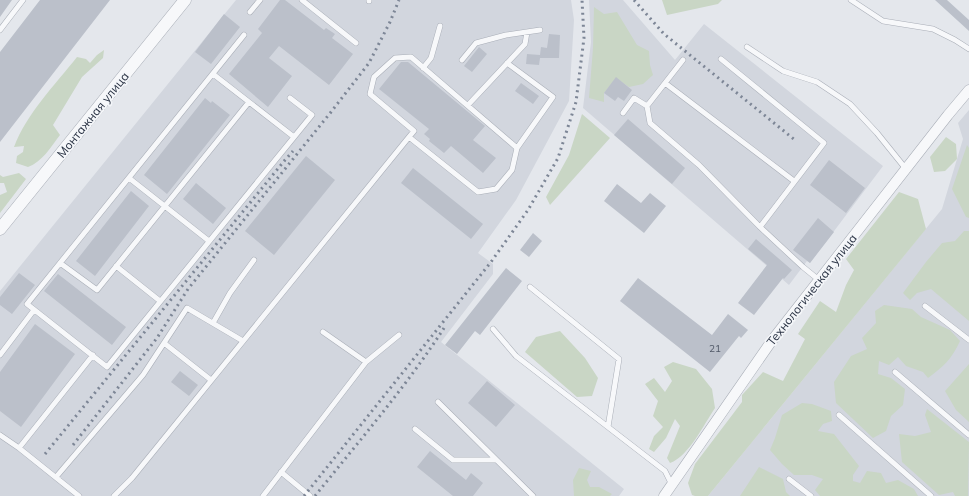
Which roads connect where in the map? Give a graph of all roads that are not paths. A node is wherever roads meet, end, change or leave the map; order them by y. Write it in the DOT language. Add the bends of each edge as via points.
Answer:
graph roads {
  1 [pos="23,0"];
  2 [pos="185,0"];
  3 [pos="260,0"];
  4 [pos="302,0"];
  5 [pos="851,0"];
  6 [pos="250,12"];
  7 [pos="440,26"];
  8 [pos="0,30"];
  9 [pos="540,30"];
  10 [pos="527,32"];
  11 [pos="244,35"];
  12 [pos="356,43"];
  13 [pos="747,47"];
  14 [pos="969,49"];
  15 [pos="721,59"];
  16 [pos="462,60"];
  17 [pos="683,60"];
  18 [pos="507,62"];
  19 [pos="423,68"];
  20 [pos="213,74"];
  21 [pos="665,83"];
  22 [pos="969,90"];
  23 [pos="290,98"];
  24 [pos="249,102"];
  25 [pos="468,105"];
  26 [pos="647,106"];
  27 [pos="623,113"];
  28 [pos="294,137"];
  29 [pos="409,137"];
  30 [pos="517,148"];
  31 [pos="906,169"];
  32 [pos="129,178"];
  33 [pos="794,181"];
  34 [pos="165,206"];
  35 [pos="760,227"];
  36 [pos="0,229"];
  37 [pos="209,241"];
  38 [pos="254,260"];
  39 [pos="60,263"];
  40 [pos="116,266"];
  41 [pos="819,280"];
  42 [pos="530,287"];
  43 [pos="160,301"];
  44 [pos="925,306"];
  45 [pos="34,310"];
  46 [pos="213,323"];
  47 [pos="493,329"];
  48 [pos="323,332"];
  49 [pos="399,335"];
  50 [pos="969,340"];
  51 [pos="243,341"];
  52 [pos="164,343"];
  53 [pos="0,355"];
  54 [pos="93,356"];
  55 [pos="366,362"];
  56 [pos="894,372"];
  57 [pos="211,380"];
  58 [pos="438,402"];
  59 [pos="839,415"];
  60 [pos="608,427"];
  61 [pos="415,429"];
  62 [pos="0,435"];
  63 [pos="969,435"];
  64 [pos="19,448"];
  65 [pos="496,460"];
  66 [pos="281,472"];
  67 [pos="56,477"];
  68 [pos="789,479"];
  69 [pos="672,485"];
  70 [pos="79,496"];
  71 [pos="114,496"];
  72 [pos="263,496"];
  73 [pos="310,496"];
  74 [pos="533,496"];
  75 [pos="664,496"];
  76 [pos="810,496"];
  77 [pos="931,496"];
  1 -- 8 [label="lane"];
  2 -- 36 [label="street, Монтажная улица"];
  3 -- 6 [label="lane"];
  4 -- 12 [label="lane"];
  5 -- 14 [label="lane" via="883,21 933,29"];
  7 -- 19 [label="lane" via="431,58"];
  9 -- 10 [label="lane"];
  10 -- 16 [label="lane" via="476,43"];
  10 -- 18 [label="lane" via="525,44"];
  11 -- 20 [label="lane"];
  13 -- 31 [label="lane" via="783,71 817,82 850,104"];
  15 -- 33 [label="lane" via="824,142"];
  17 -- 21 [label="lane"];
  18 -- 25 [label="lane"];
  18 -- 30 [label="lane" via="553,97"];
  19 -- 25 [label="lane"];
  19 -- 29 [label="lane" via="411,57 395,58 374,77 370,94 414,131"];
  20 -- 24 [label="lane"];
  20 -- 32 [label="lane"];
  21 -- 26 [label="lane"];
  21 -- 33 [label="lane"];
  22 -- 31 [label="street, Технологическая улица"];
  23 -- 28 [label="lane" via="312,115"];
  24 -- 28 [label="lane"];
  24 -- 34 [label="lane"];
  25 -- 30 [label="lane"];
  26 -- 27 [label="lane" via="634,98"];
  26 -- 35 [label="lane" via="650,123 699,165"];
  28 -- 37 [label="lane"];
  29 -- 30 [label="lane" via="478,192 496,189 512,170"];
  29 -- 51 [label="lane"];
  31 -- 41 [label="street, Технологическая улица"];
  32 -- 34 [label="lane"];
  32 -- 39 [label="lane"];
  33 -- 35 [label="lane"];
  34 -- 37 [label="lane"];
  34 -- 40 [label="lane"];
  35 -- 41 [label="lane"];
  37 -- 43 [label="lane"];
  38 -- 46 [label="lane" via="230,293"];
  39 -- 40 [label="lane" via="96,290"];
  39 -- 45 [label="lane" via="27,304"];
  40 -- 43 [label="lane"];
  41 -- 69 [label="street, Технологическая улица" via="773,339"];
  42 -- 60 [label="lane" via="619,359"];
  43 -- 54 [label="lane" via="107,367"];
  44 -- 50 [label="lane"];
  45 -- 53 [label="lane"];
  45 -- 54 [label="lane"];
  46 -- 51 [label="lane"];
  46 -- 52 [label="lane" via="188,308"];
  47 -- 60 [label="lane" via="516,356"];
  48 -- 55 [label="lane"];
  49 -- 55 [label="lane"];
  51 -- 57 [label="lane"];
  52 -- 57 [label="lane"];
  52 -- 67 [label="lane" via="143,375"];
  54 -- 64 [label="lane"];
  55 -- 66 [label="lane"];
  56 -- 63 [label="lane"];
  57 -- 71 [label="lane" via="132,478"];
  58 -- 65 [label="lane"];
  59 -- 77 [label="lane"];
  60 -- 69 [label="lane" via="665,471"];
  61 -- 65 [label="lane" via="453,460"];
  62 -- 64 [label="lane"];
  64 -- 67 [label="lane"];
  65 -- 74 [label="lane"];
  66 -- 72 [label="lane"];
  66 -- 73 [label="lane"];
  67 -- 70 [label="lane"];
  68 -- 76 [label="lane"];
  69 -- 75 [label="street, Технологическая улица"];
}
